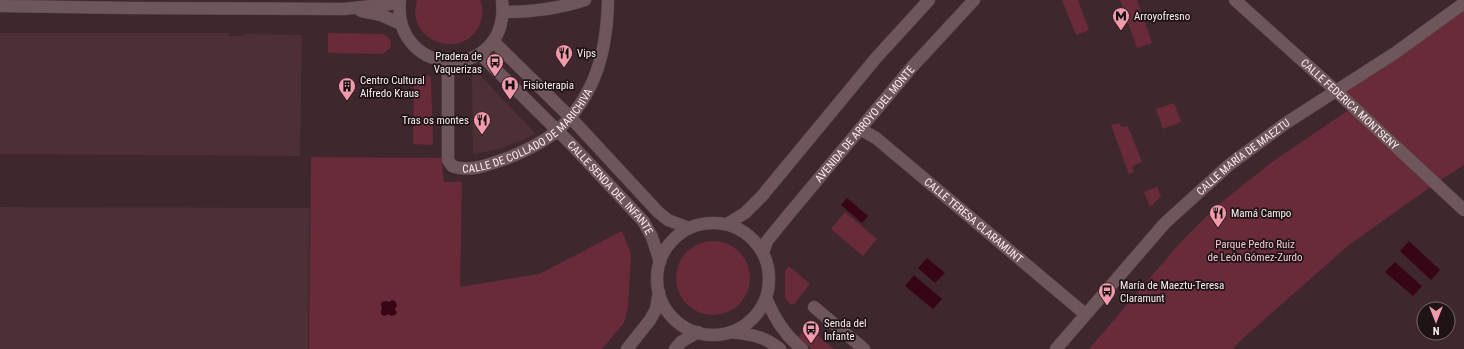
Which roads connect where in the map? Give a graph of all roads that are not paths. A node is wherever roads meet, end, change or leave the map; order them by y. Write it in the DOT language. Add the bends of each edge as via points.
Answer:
graph roads {
  1 [pos="400,0"];
  2 [pos="585,0"];
  3 [pos="608,0"];
  4 [pos="929,0"];
  5 [pos="974,0"];
  6 [pos="1235,0"];
  7 [pos="1464,3"];
  8 [pos="0,6"];
  9 [pos="502,6"];
  10 [pos="344,9"];
  11 [pos="401,24"];
  12 [pos="493,41"];
  13 [pos="480,54"];
  14 [pos="448,62"];
  15 [pos="1335,90"];
  16 [pos="570,117"];
  17 [pos="860,129"];
  18 [pos="557,130"];
  19 [pos="1464,210"];
  20 [pos="727,224"];
  21 [pos="689,228"];
  22 [pos="764,253"];
  23 [pos="660,262"];
  24 [pos="659,292"];
  25 [pos="766,298"];
  26 [pos="814,307"];
  27 [pos="1085,314"];
  28 [pos="698,332"];
  29 [pos="731,332"];
  30 [pos="627,349"];
  31 [pos="675,349"];
  32 [pos="780,349"];
  33 [pos="802,349"];
  34 [pos="864,349"];
  35 [pos="1056,349"];
  1 -- 10 [label="street" via="390,4"];
  1 -- 11 [label="street"];
  2 -- 9 [label="street" via="548,10 521,12"];
  3 -- 16 [label="street, CALLE DE COLLADO DE MARICHIVA" via="608,18 601,61 585,98"];
  4 -- 20 [label="street" via="876,58 762,196 745,213"];
  5 -- 17 [label="street, AVENIDA DE ARROYO DEL MONTE" via="912,67"];
  6 -- 15 [label="street, CALLE FEDERICA MONTSENY"];
  7 -- 15 [label="street, CALLE MARÍA DE MAEZTU" via="1395,53"];
  8 -- 10 [label="street"];
  9 -- 12 [label="street" via="500,27"];
  10 -- 11 [label="street" via="381,15"];
  11 -- 14 [label="street" via="417,50 432,58"];
  12 -- 13 [label="street"];
  12 -- 16 [label="street, CALLE SENDA DEL INFANTE"];
  13 -- 14 [label="street" via="470,59"];
  13 -- 18 [label="street, CALLE SENDA DEL INFANTE"];
  14 -- 18 [label="street, CALLE DE COLLADO DE MARICHIVA" via="448,160 452,166 470,169 501,160 537,144"];
  15 -- 19 [label="street, CALLE FEDERICA MONTSENY"];
  15 -- 27 [label="street, CALLE MARÍA DE MAEZTU" via="1252,147 1164,222"];
  16 -- 18 [label="street, CALLE DE COLLADO DE MARICHIVA"];
  16 -- 21 [label="street, CALLE SENDA DEL INFANTE" via="658,212 668,220"];
  17 -- 22 [label="street, AVENIDA DE ARROYO DEL MONTE" via="767,241"];
  17 -- 27 [label="street, CALLE TERESA CLARAMUNT" via="880,142"];
  18 -- 23 [label="street, CALLE SENDA DEL INFANTE" via="643,221 652,237"];
  20 -- 21 [label="street" via="708,223"];
  20 -- 22 [label="street" via="742,230"];
  21 -- 23 [label="street" via="676,236 666,248"];
  22 -- 25 [label="street" via="768,266"];
  23 -- 24 [label="street"];
  24 -- 28 [label="street" via="674,318 688,329"];
  24 -- 30 [label="street" via="656,309 650,320"];
  25 -- 29 [label="street" via="756,315"];
  25 -- 33 [label="street" via="775,318 790,340"];
  26 -- 34 [label="street"];
  27 -- 35 [label="street, CALLE MARÍA DE MAEZTU"];
  28 -- 29 [label="street"];
  28 -- 31 [label="street" via="681,342"];
  29 -- 32 [label="street" via="755,336 769,341"];
}
